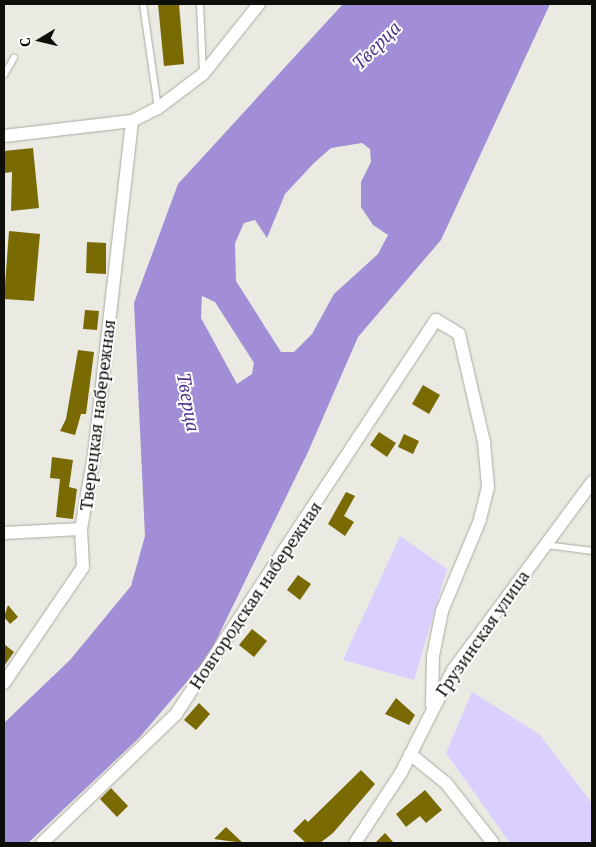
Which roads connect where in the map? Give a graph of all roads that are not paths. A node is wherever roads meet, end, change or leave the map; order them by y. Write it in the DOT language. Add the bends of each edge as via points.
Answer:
graph roads {
  1 [pos="144,4"];
  2 [pos="200,4"];
  3 [pos="259,4"];
  4 [pos="14,58"];
  5 [pos="203,74"];
  6 [pos="4,75"];
  7 [pos="158,108"];
  8 [pos="132,121"];
  9 [pos="4,136"];
  10 [pos="592,482"];
  11 [pos="81,529"];
  12 [pos="4,533"];
  13 [pos="546,545"];
  14 [pos="592,551"];
  15 [pos="4,683"];
  16 [pos="432,705"];
  17 [pos="410,754"];
  18 [pos="42,843"];
  19 [pos="354,843"];
  20 [pos="493,843"];
  1 -- 7 [label="lane"];
  2 -- 5 [label="lane"];
  3 -- 5 [label="street"];
  4 -- 6 [label="lane"];
  5 -- 7 [label="street"];
  7 -- 8 [label="street"];
  8 -- 9 [label="street"];
  8 -- 11 [label="street, Тверецкая набережная" via="94,455"];
  10 -- 13 [label="street, Грузинская улица"];
  11 -- 12 [label="street"];
  11 -- 15 [label="street, Тверецкая набережная" via="83,567"];
  13 -- 14 [label="lane"];
  13 -- 16 [label="street, Грузинская улица"];
  16 -- 17 [label="street, Грузинская улица"];
  16 -- 18 [label="street, Новгородская набережная" via="433,656 442,611 480,520 488,487 484,442 459,334 436,320 176,714"];
  17 -- 19 [label="street, Грузинская улица" via="376,815"];
  17 -- 20 [label="street" via="446,783"];
}
